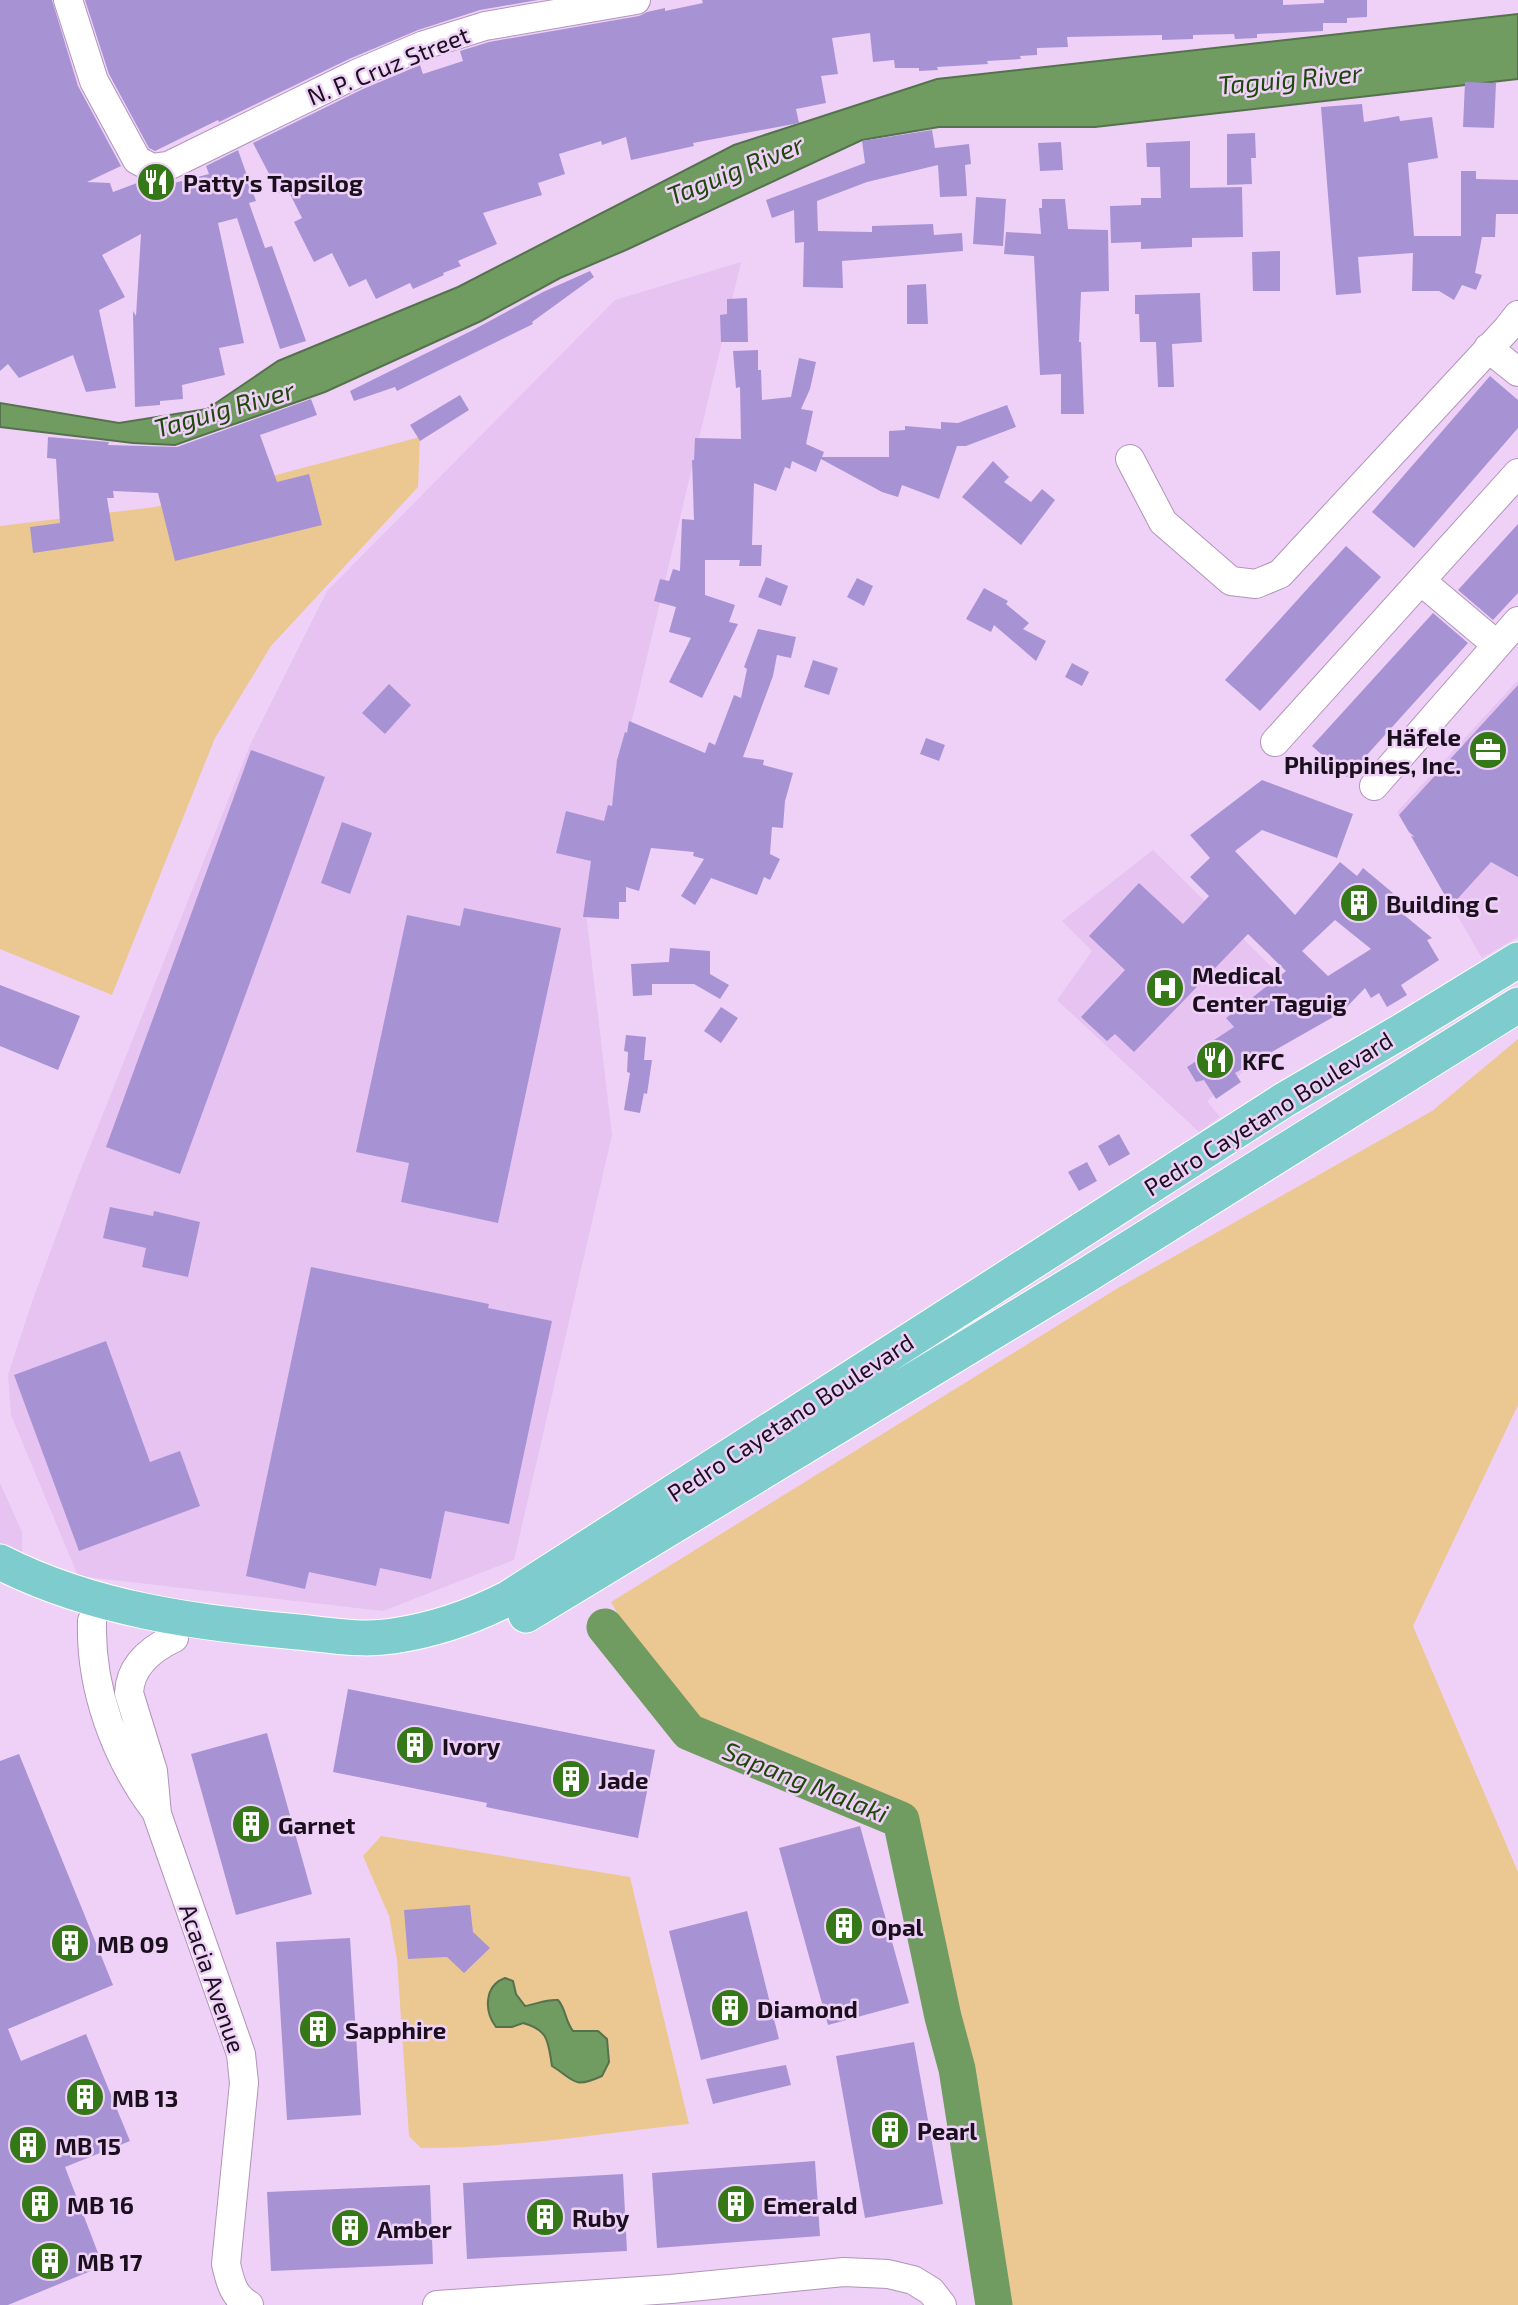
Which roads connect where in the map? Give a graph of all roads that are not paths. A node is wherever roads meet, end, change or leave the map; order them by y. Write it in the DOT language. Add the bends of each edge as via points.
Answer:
graph roads {
  1 [pos="68,0"];
  2 [pos="636,0"];
  3 [pos="1518,315"];
  4 [pos="1488,348"];
  5 [pos="1518,372"];
  6 [pos="1130,458"];
  7 [pos="1518,473"];
  8 [pos="1420,581"];
  9 [pos="1518,621"];
  10 [pos="1497,645"];
  11 [pos="1275,742"];
  12 [pos="1374,786"];
  13 [pos="1518,960"];
  14 [pos="1518,1005"];
  15 [pos="1223,1140"];
  16 [pos="1246,1175"];
  17 [pos="0,1562"];
  18 [pos="0,1587"];
  19 [pos="92,1620"];
  20 [pos="174,1637"];
  21 [pos="157,1814"];
  22 [pos="249,2305"];
  23 [pos="437,2305"];
  24 [pos="942,2305"];
  1 -- 2 [label="street, N. P. Cruz Street" via="94,81 137,160 152,168 168,166 356,74 455,34"];
  3 -- 4 [label="street"];
  4 -- 5 [label="street"];
  4 -- 6 [label="street" via="1280,574 1256,584 1231,581 1163,522"];
  7 -- 8 [label="street"];
  8 -- 10 [label="street"];
  8 -- 11 [label="street"];
  9 -- 10 [label="street"];
  10 -- 12 [label="street"];
  13 -- 15 [label="main road, Pedro Cayetano Boulevard"];
  14 -- 16 [label="main road, Pedro Cayetano Boulevard"];
  15 -- 16 [label="main road"];
  15 -- 17 [label="main road, Pedro Cayetano Boulevard" via="509,1598 450,1624 374,1638 240,1627 100,1600 45,1583"];
  16 -- 20 [label="main road, Pedro Cayetano Boulevard" via="501,1629 456,1646 386,1659"];
  18 -- 19 [label="main road, Pedro Cayetano Boulevard"];
  19 -- 20 [label="main road, Pedro Cayetano Boulevard"];
  19 -- 21 [label="street, Acacia Avenue" via="93,1665 101,1702 137,1786"];
  20 -- 21 [label="street, Acacia Avenue" via="141,1661 129,1682 131,1703 153,1771"];
  21 -- 22 [label="street, Acacia Avenue" via="241,2054 244,2083 226,2264 231,2287"];
  23 -- 24 [label="street" via="844,2272 913,2280"];
}
